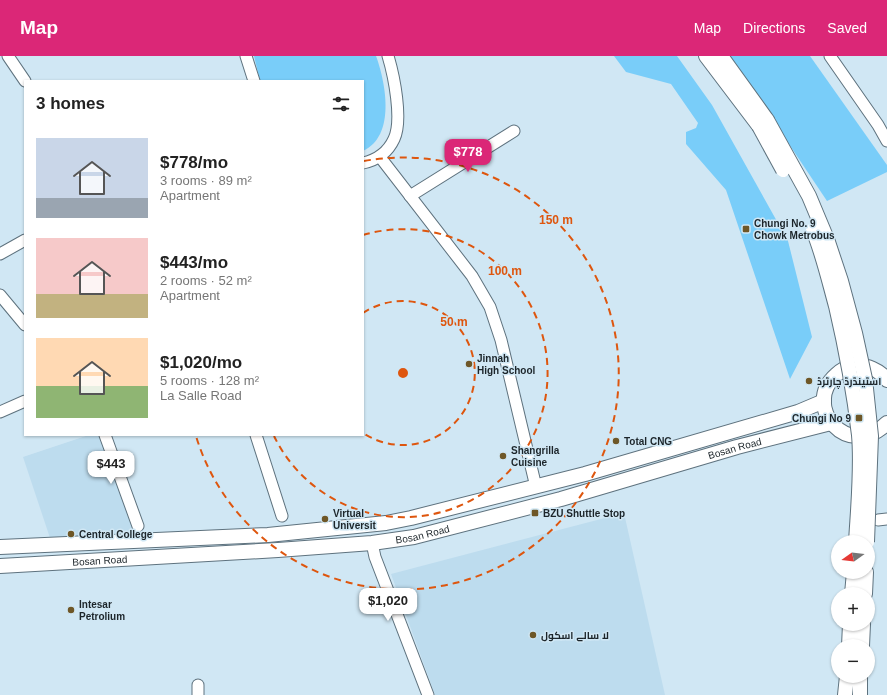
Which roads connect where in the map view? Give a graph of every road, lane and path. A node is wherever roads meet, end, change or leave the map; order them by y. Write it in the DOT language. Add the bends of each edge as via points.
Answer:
graph roads {
  1 [pos="8,56"];
  2 [pos="246,56"];
  3 [pos="388,56"];
  4 [pos="706,56"];
  5 [pos="721,56"];
  6 [pos="830,56"];
  7 [pos="24,80"];
  8 [pos="254,80"];
  9 [pos="763,123"];
  10 [pos="514,131"];
  11 [pos="887,141"];
  12 [pos="380,157"];
  13 [pos="364,163"];
  14 [pos="410,196"];
  15 [pos="24,241"];
  16 [pos="0,254"];
  17 [pos="0,295"];
  18 [pos="24,324"];
  19 [pos="887,378"];
  20 [pos="24,401"];
  21 [pos="824,401"];
  22 [pos="0,412"];
  23 [pos="831,423"];
  24 [pos="887,423"];
  25 [pos="105,436"];
  26 [pos="256,436"];
  27 [pos="536,487"];
  28 [pos="282,516"];
  29 [pos="138,526"];
  30 [pos="856,535"];
  31 [pos="867,535"];
  32 [pos="372,543"];
  33 [pos="0,547"];
  34 [pos="0,566"];
  35 [pos="846,683"];
  36 [pos="860,683"];
  37 [pos="428,695"];
  38 [pos="845,695"];
  39 [pos="860,695"];
  1 -- 7 [label="street"];
  2 -- 8 [label="street"];
  3 -- 12 [label="street" via="397,101 397,125 394,138"];
  4 -- 9 [label="main road"];
  5 -- 9 [label="main road"];
  6 -- 11 [label="street"];
  9 -- 30 [label="main road, bridge" via="818,242 842,331 859,436"];
  9 -- 31 [label="main road, bridge" via="809,196 827,238 855,333 865,379 871,436"];
  10 -- 14 [label="street"];
  12 -- 13 [label="street"];
  12 -- 14 [label="street"];
  14 -- 27 [label="street" via="472,276 490,307 501,340"];
  15 -- 16 [label="street"];
  17 -- 18 [label="street"];
  19 -- 21 [label="main road" via="872,368 861,366 841,370 832,378 826,389"];
  20 -- 22 [label="street"];
  21 -- 23 [label="main road"];
  21 -- 27 [label="main road, Bosan Road" via="798,412"];
  23 -- 24 [label="main road" via="843,433 862,436 872,434"];
  23 -- 32 [label="main road, Bosan Road" via="737,447 538,505 414,537"];
  25 -- 29 [label="street"];
  26 -- 28 [label="street"];
  27 -- 33 [label="main road, Bosan Road" via="386,523 268,536"];
  32 -- 34 [label="main road, Bosan Road"];
  32 -- 37 [label="street" via="375,557"];
  35 -- 38 [label="main road"];
  36 -- 39 [label="main road"];
}
